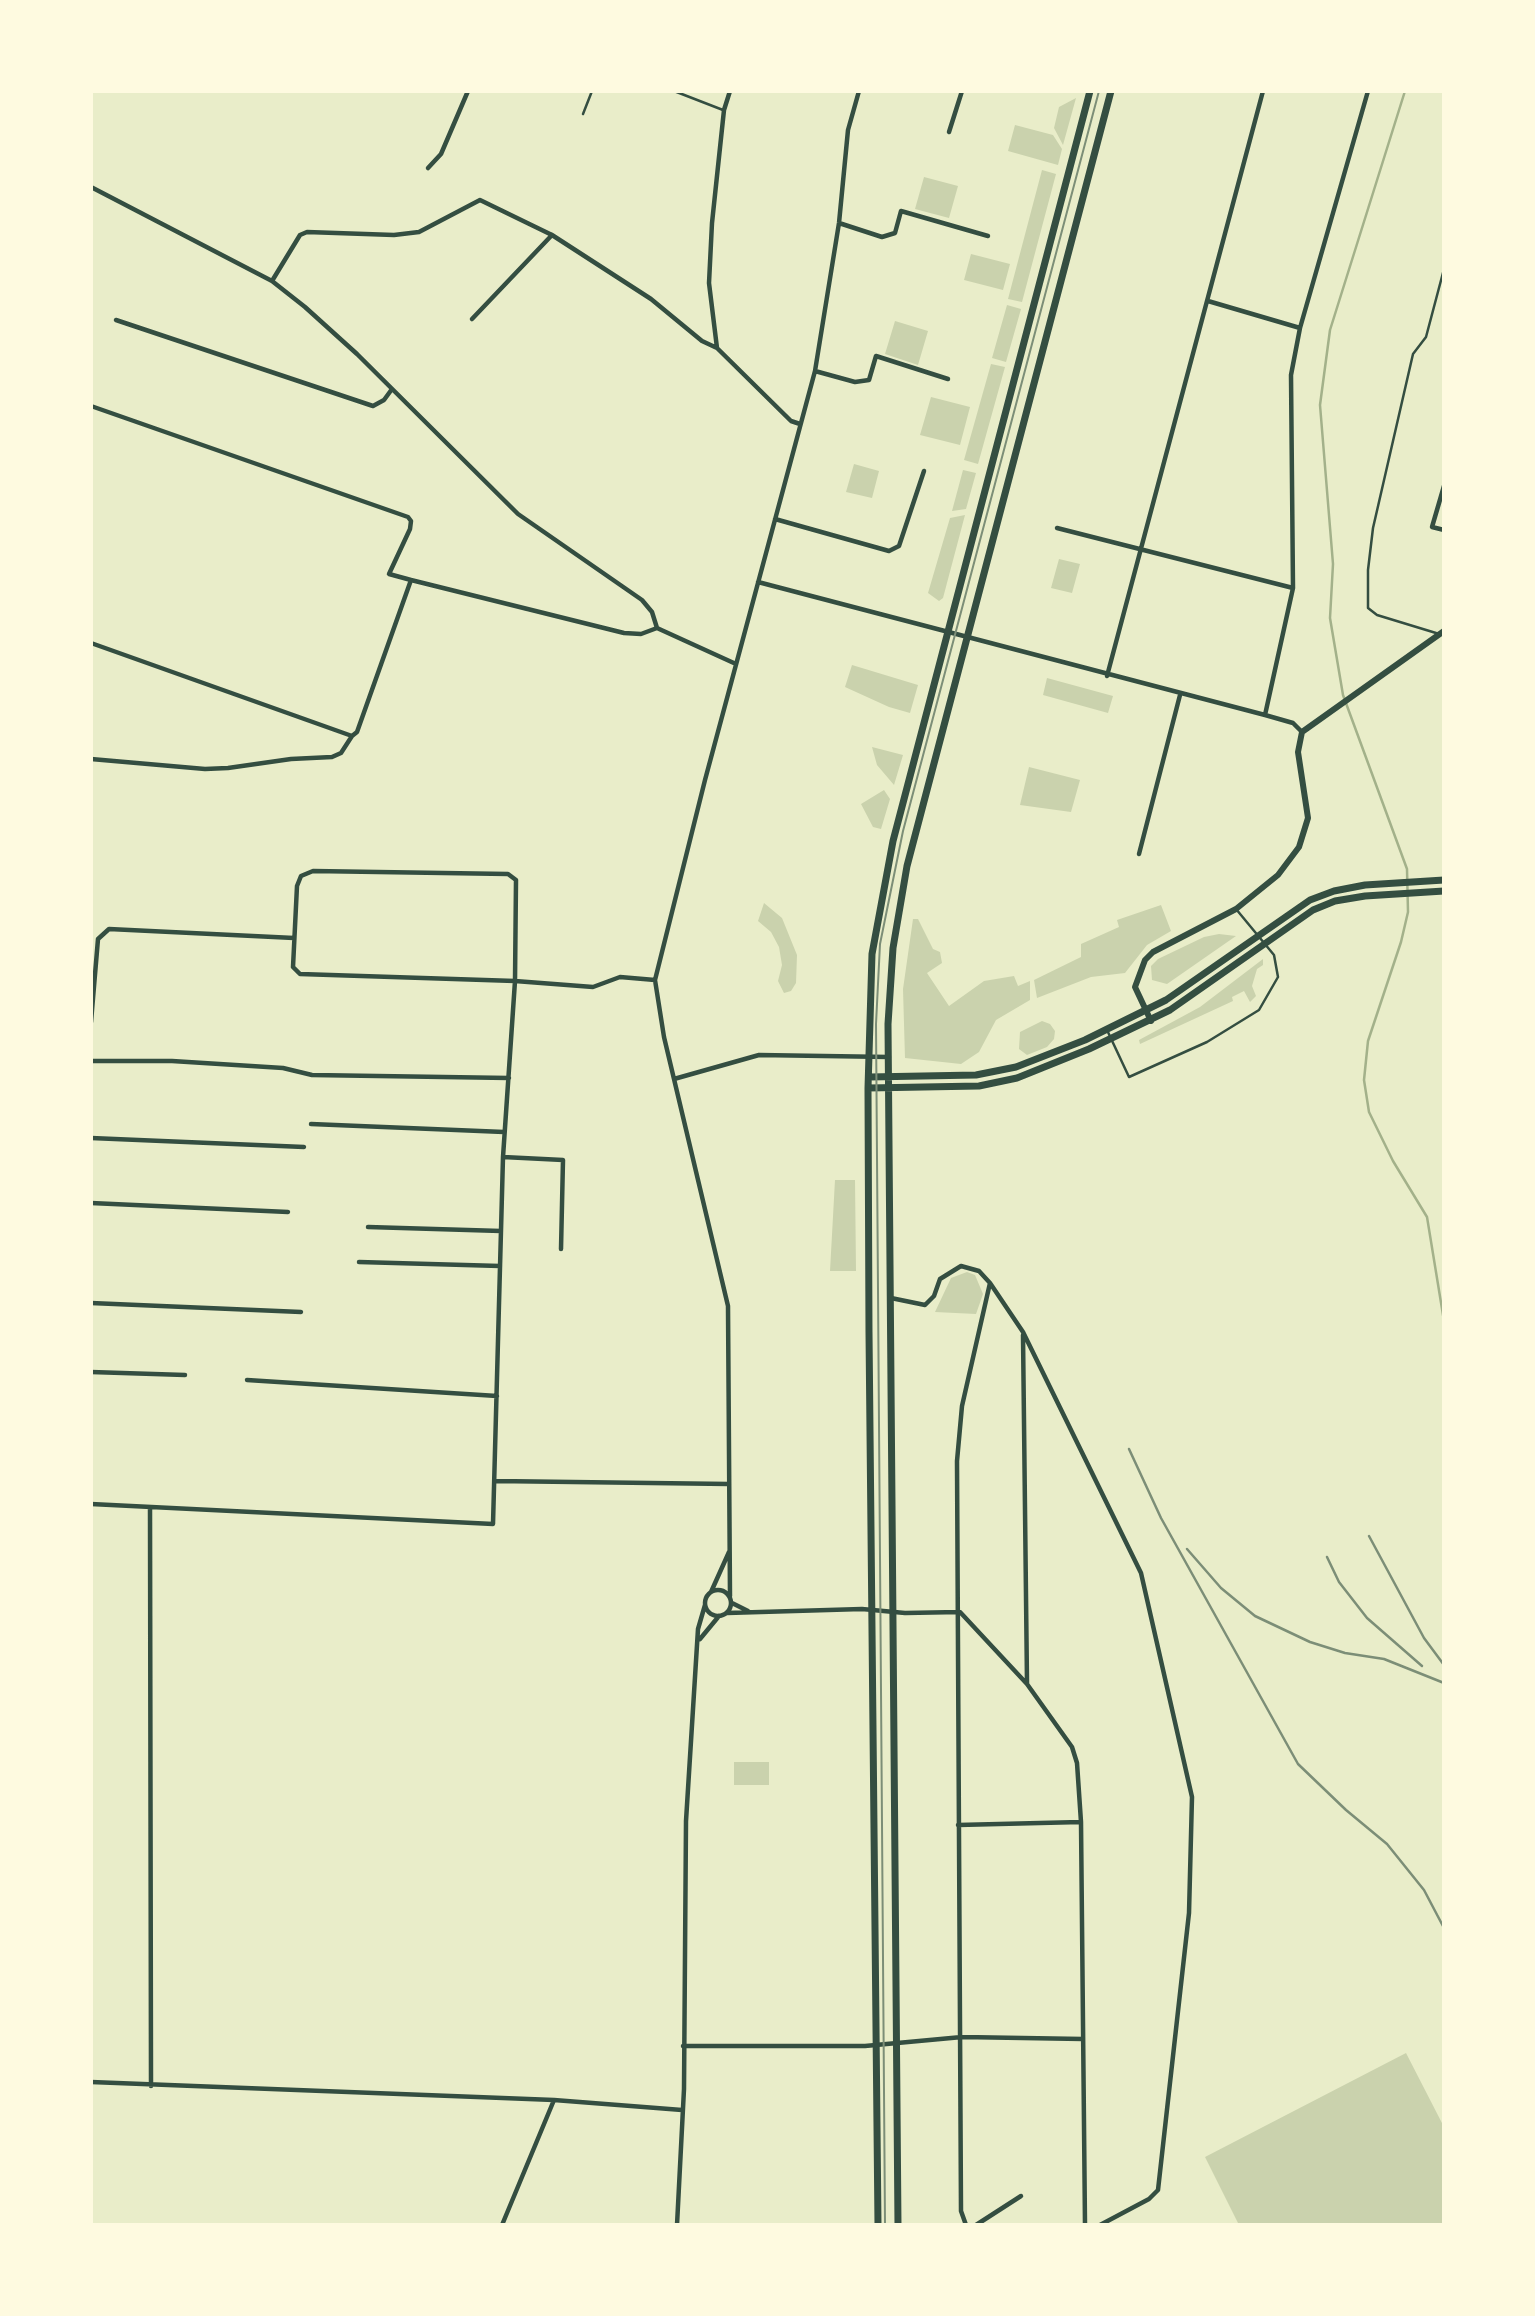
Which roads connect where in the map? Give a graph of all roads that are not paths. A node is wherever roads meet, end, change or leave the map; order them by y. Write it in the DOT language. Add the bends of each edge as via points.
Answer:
graph roads {
  1 [pos="468,91"];
  2 [pos="592,91"];
  3 [pos="674,91"];
  4 [pos="730,91"];
  5 [pos="859,91"];
  6 [pos="962,91"];
  7 [pos="1090,91"];
  8 [pos="1111,91"];
  9 [pos="1263,91"];
  10 [pos="1368,91"];
  11 [pos="724,110"];
  12 [pos="583,114"];
  13 [pos="949,132"];
  14 [pos="428,168"];
  15 [pos="91,187"];
  16 [pos="839,223"];
  17 [pos="552,235"];
  18 [pos="988,236"];
  19 [pos="1444,269"];
  20 [pos="272,281"];
  21 [pos="1208,301"];
  22 [pos="471,319"];
  23 [pos="116,320"];
  24 [pos="1300,328"];
  25 [pos="717,348"];
  26 [pos="815,371"];
  27 [pos="948,379"];
  28 [pos="392,389"];
  29 [pos="91,406"];
  30 [pos="800,424"];
  31 [pos="924,471"];
  32 [pos="1444,486"];
  33 [pos="775,519"];
  34 [pos="1057,528"];
  35 [pos="1444,530"];
  36 [pos="1139,550"];
  37 [pos="411,580"];
  38 [pos="758,582"];
  39 [pos="1293,588"];
  40 [pos="657,628"];
  41 [pos="948,633"];
  42 [pos="1442,633"];
  43 [pos="967,637"];
  44 [pos="91,643"];
  45 [pos="736,664"];
  46 [pos="1107,676"];
  47 [pos="1180,695"];
  48 [pos="1265,715"];
  49 [pos="1302,732"];
  50 [pos="352,736"];
  51 [pos="91,759"];
  52 [pos="1139,854"];
  53 [pos="1444,880"];
  54 [pos="1444,891"];
  55 [pos="1236,909"];
  56 [pos="295,938"];
  57 [pos="655,980"];
  58 [pos="515,981"];
  59 [pos="1146,1011"];
  60 [pos="1150,1021"];
  61 [pos="91,1022"];
  62 [pos="1107,1030"];
  63 [pos="1111,1039"];
  64 [pos="888,1057"];
  65 [pos="869,1058"];
  66 [pos="91,1061"];
  67 [pos="869,1077"];
  68 [pos="889,1077"];
  69 [pos="509,1078"];
  70 [pos="674,1079"];
  71 [pos="868,1088"];
  72 [pos="889,1088"];
  73 [pos="311,1124"];
  74 [pos="505,1132"];
  75 [pos="91,1138"];
  76 [pos="304,1147"];
  77 [pos="503,1157"];
  78 [pos="91,1203"];
  79 [pos="288,1212"];
  80 [pos="368,1227"];
  81 [pos="501,1231"];
  82 [pos="561,1249"];
  83 [pos="359,1262"];
  84 [pos="500,1266"];
  85 [pos="990,1283"];
  86 [pos="890,1298"];
  87 [pos="91,1303"];
  88 [pos="301,1312"];
  89 [pos="1023,1332"];
  90 [pos="91,1372"];
  91 [pos="185,1375"];
  92 [pos="247,1380"];
  93 [pos="497,1395"];
  94 [pos="495,1481"];
  95 [pos="729,1484"];
  96 [pos="91,1504"];
  97 [pos="150,1507"];
  98 [pos="729,1552"];
  99 [pos="710,1592"];
  100 [pos="730,1596"];
  101 [pos="732,1603"];
  102 [pos="705,1605"];
  103 [pos="873,1609"];
  104 [pos="892,1612"];
  105 [pos="960,1612"];
  106 [pos="727,1613"];
  107 [pos="752,1613"];
  108 [pos="719,1616"];
  109 [pos="699,1640"];
  110 [pos="1027,1684"];
  111 [pos="1081,1822"];
  112 [pos="958,1825"];
  113 [pos="962,2036"];
  114 [pos="1083,2039"];
  115 [pos="896,2041"];
  116 [pos="875,2044"];
  117 [pos="683,2046"];
  118 [pos="91,2082"];
  119 [pos="152,2086"];
  120 [pos="554,2100"];
  121 [pos="682,2110"];
  122 [pos="1021,2196"];
  123 [pos="502,2225"];
  124 [pos="677,2225"];
  125 [pos="877,2225"];
  126 [pos="898,2225"];
  127 [pos="966,2225"];
  128 [pos="976,2225"];
  129 [pos="1085,2225"];
  130 [pos="1100,2225"];
  1 -- 14 [label="street" via="441,154"];
  2 -- 12 [label="lane"];
  3 -- 11 [label="lane"];
  4 -- 11 [label="street"];
  5 -- 16 [label="street" via="848,130"];
  6 -- 13 [label="street"];
  7 -- 41 [label="main road"];
  8 -- 43 [label="main road"];
  9 -- 21 [label="street"];
  10 -- 24 [label="street"];
  11 -- 25 [label="street" via="709,284"];
  15 -- 20 [label="street"];
  16 -- 18 [label="street" via="883,237 895,233 901,211"];
  16 -- 26 [label="street"];
  17 -- 20 [label="street" via="480,200 419,232 307,232 300,235"];
  17 -- 22 [label="street"];
  17 -- 25 [label="street" via="619,276"];
  19 -- 42 [label="lane" via="1426,337 1413,354 1373,528 1368,570 1368,608 1377,615"];
  20 -- 28 [label="street"];
  21 -- 24 [label="street"];
  21 -- 36 [label="street"];
  23 -- 28 [label="street" via="373,406"];
  24 -- 39 [label="street" via="1291,375"];
  25 -- 30 [label="street" via="791,421"];
  26 -- 27 [label="street" via="855,382 869,380 876,356"];
  26 -- 30 [label="street"];
  28 -- 40 [label="street" via="518,514 642,600"];
  29 -- 37 [label="street" via="408,517 410,529 389,574"];
  30 -- 33 [label="street"];
  31 -- 33 [label="street" via="899,545 889,551"];
  32 -- 35 [label="street" via="1432,527"];
  33 -- 38 [label="street"];
  34 -- 36 [label="street"];
  36 -- 39 [label="street"];
  36 -- 46 [label="street"];
  37 -- 40 [label="street" via="624,633 642,634"];
  37 -- 50 [label="street"];
  38 -- 41 [label="street"];
  38 -- 45 [label="street"];
  39 -- 48 [label="street"];
  40 -- 45 [label="street"];
  41 -- 43 [label="street"];
  41 -- 65 [label="main road" via="879,903 870,978"];
  42 -- 49 [label="street"];
  43 -- 46 [label="street"];
  43 -- 64 [label="main road" via="901,895 890,978"];
  44 -- 50 [label="street"];
  45 -- 57 [label="street"];
  46 -- 47 [label="street"];
  47 -- 48 [label="street"];
  47 -- 52 [label="street"];
  48 -- 49 [label="street" via="1293,723"];
  49 -- 55 [label="street" via="1297,744 1306,832 1292,860"];
  50 -- 51 [label="street" via="341,753 332,757 228,768"];
  53 -- 59 [label="main road" via="1334,891 1283,916"];
  54 -- 60 [label="main road" via="1335,901 1288,925"];
  55 -- 59 [label="street" via="1144,960 1135,987"];
  55 -- 63 [label="lane" via="1273,956 1278,977 1259,1010 1207,1042 1129,1077"];
  56 -- 58 [label="street" via="296,972"];
  56 -- 58 [label="street" via="297,886 306,872 508,874 516,880"];
  56 -- 61 [label="street" via="104,931 98,939"];
  57 -- 58 [label="street" via="620,977 593,987"];
  57 -- 70 [label="street"];
  58 -- 69 [label="street"];
  59 -- 60 [label="street"];
  59 -- 62 [label="main road"];
  60 -- 63 [label="main road"];
  62 -- 63 [label="lane"];
  62 -- 68 [label="main road" via="1001,1071"];
  63 -- 72 [label="main road" via="1009,1080 979,1086"];
  64 -- 65 [label="street"];
  64 -- 68 [label="main road"];
  65 -- 67 [label="main road"];
  65 -- 70 [label="street" via="758,1055"];
  66 -- 69 [label="street" via="283,1068 312,1074"];
  67 -- 68 [label="main road"];
  67 -- 71 [label="main road"];
  68 -- 72 [label="main road"];
  69 -- 74 [label="street"];
  70 -- 95 [label="street" via="728,1306"];
  71 -- 72 [label="main road"];
  71 -- 103 [label="main road"];
  72 -- 86 [label="main road"];
  73 -- 74 [label="street"];
  74 -- 77 [label="street"];
  75 -- 76 [label="street"];
  77 -- 81 [label="street"];
  77 -- 82 [label="street" via="563,1160"];
  78 -- 79 [label="street"];
  80 -- 81 [label="street"];
  81 -- 84 [label="street"];
  83 -- 84 [label="street"];
  84 -- 93 [label="street"];
  85 -- 86 [label="street" via="979,1271 961,1266 940,1279 925,1305"];
  85 -- 89 [label="street"];
  85 -- 105 [label="street" via="958,1439"];
  86 -- 104 [label="main road"];
  87 -- 88 [label="street"];
  89 -- 110 [label="street"];
  89 -- 130 [label="street" via="1141,1573 1192,1797 1185,1953 1160,2180 1157,2193"];
  90 -- 91 [label="street"];
  92 -- 93 [label="street"];
  93 -- 94 [label="street"];
  94 -- 95 [label="street"];
  94 -- 97 [label="street" via="493,1524"];
  95 -- 98 [label="street"];
  96 -- 97 [label="street"];
  97 -- 119 [label="street"];
  98 -- 99 [label="street"];
  98 -- 100 [label="street"];
  99 -- 100 [label="street" via="721,1589"];
  99 -- 102 [label="street"];
  100 -- 101 [label="street"];
  101 -- 106 [label="street"];
  101 -- 107 [label="street"];
  102 -- 108 [label="street"];
  102 -- 109 [label="street"];
  103 -- 104 [label="street"];
  103 -- 107 [label="street"];
  103 -- 116 [label="main road"];
  104 -- 105 [label="street"];
  104 -- 115 [label="main road"];
  105 -- 110 [label="street"];
  105 -- 112 [label="street"];
  106 -- 107 [label="street"];
  106 -- 108 [label="street"];
  108 -- 109 [label="street"];
  109 -- 117 [label="street" via="686,1821"];
  110 -- 111 [label="street" via="1072,1747"];
  111 -- 112 [label="street"];
  111 -- 114 [label="street"];
  112 -- 113 [label="street"];
  113 -- 114 [label="street"];
  113 -- 115 [label="street"];
  113 -- 127 [label="street" via="961,2211"];
  114 -- 129 [label="street"];
  115 -- 116 [label="street"];
  115 -- 126 [label="main road"];
  116 -- 117 [label="street"];
  116 -- 125 [label="main road"];
  117 -- 121 [label="street"];
  118 -- 119 [label="street"];
  119 -- 120 [label="street"];
  120 -- 121 [label="street"];
  120 -- 123 [label="street"];
  121 -- 124 [label="street"];
  122 -- 128 [label="street"];
}
